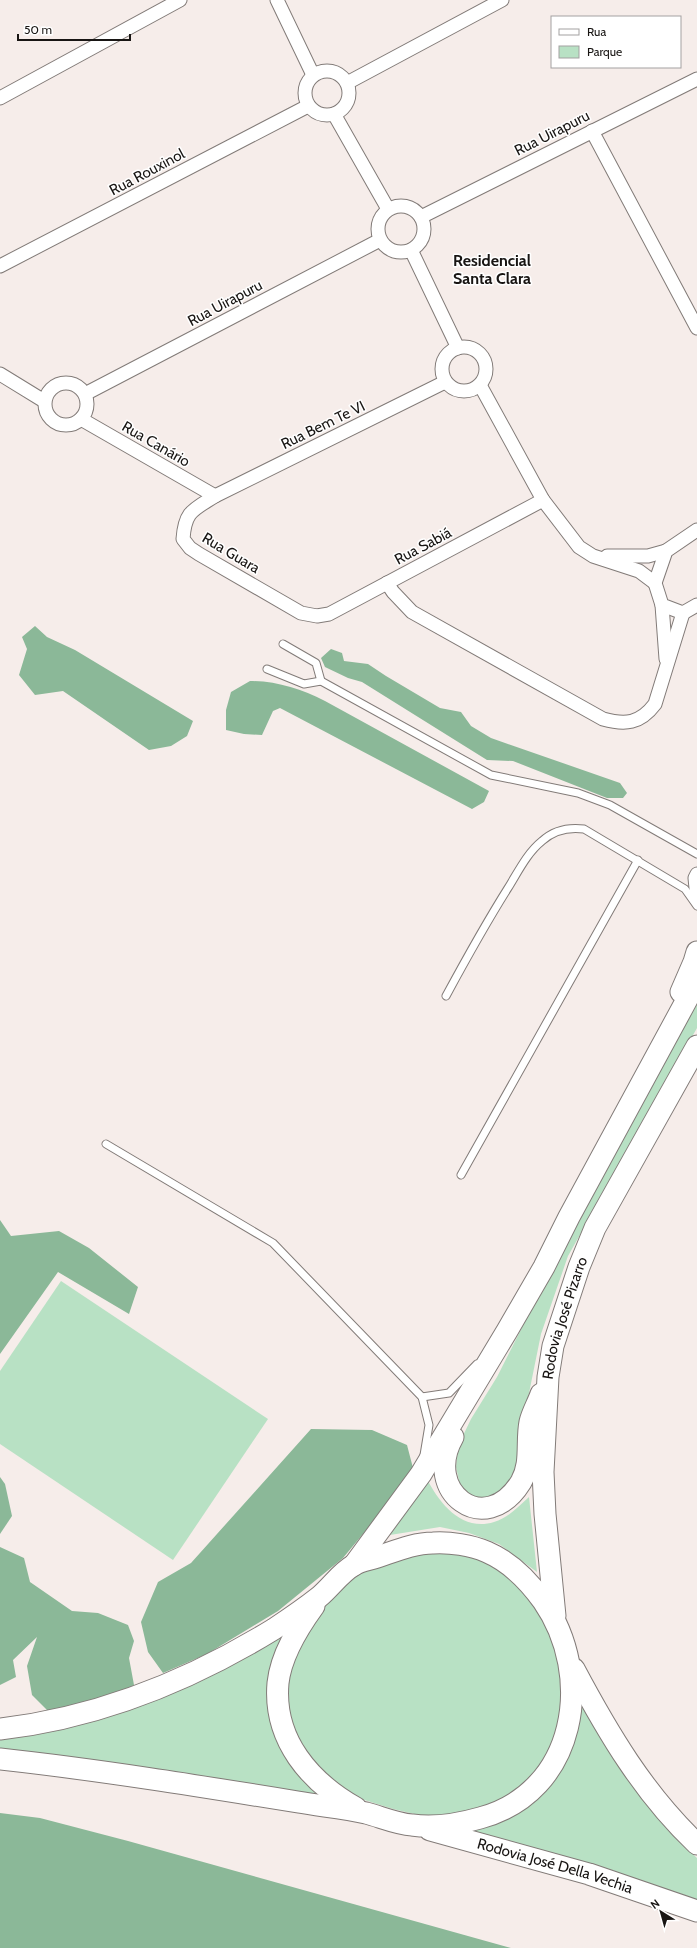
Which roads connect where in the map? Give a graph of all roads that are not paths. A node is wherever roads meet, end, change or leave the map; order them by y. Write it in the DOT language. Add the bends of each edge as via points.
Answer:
graph roads {
  1 [pos="180,0"];
  2 [pos="277,0"];
  3 [pos="502,0"];
  4 [pos="313,75"];
  5 [pos="697,79"];
  6 [pos="347,83"];
  7 [pos="0,98"];
  8 [pos="308,106"];
  9 [pos="334,114"];
  10 [pos="592,131"];
  11 [pos="388,209"];
  12 [pos="421,217"];
  13 [pos="380,240"];
  14 [pos="411,250"];
  15 [pos="0,266"];
  16 [pos="697,328"];
  17 [pos="458,348"];
  18 [pos="0,374"];
  19 [pos="445,382"];
  20 [pos="480,385"];
  21 [pos="85,394"];
  22 [pos="44,401"];
  23 [pos="81,419"];
  24 [pos="215,496"];
  25 [pos="542,500"];
  26 [pos="697,530"];
  27 [pos="666,551"];
  28 [pos="593,556"];
  29 [pos="387,583"];
  30 [pos="656,583"];
  31 [pos="662,605"];
  32 [pos="697,605"];
  33 [pos="682,613"];
  34 [pos="317,616"];
  35 [pos="283,644"];
  36 [pos="666,666"];
  37 [pos="267,669"];
  38 [pos="321,681"];
  39 [pos="697,854"];
  40 [pos="638,860"];
  41 [pos="696,876"];
  42 [pos="685,889"];
  43 [pos="697,898"];
  44 [pos="697,906"];
  45 [pos="697,952"];
  46 [pos="697,981"];
  47 [pos="446,996"];
  48 [pos="667,1036"];
  49 [pos="697,1046"];
  50 [pos="690,1066"];
  51 [pos="106,1144"];
  52 [pos="461,1175"];
  53 [pos="501,1340"];
  54 [pos="487,1362"];
  55 [pos="548,1377"];
  56 [pos="422,1397"];
  57 [pos="421,1474"];
  58 [pos="354,1564"];
  59 [pos="320,1597"];
  60 [pos="555,1618"];
  61 [pos="568,1658"];
  62 [pos="0,1729"];
  63 [pos="0,1759"];
  64 [pos="364,1813"];
  65 [pos="412,1825"];
  66 [pos="697,1844"];
  67 [pos="697,1911"];
  1 -- 7 [label="street"];
  2 -- 4 [label="street"];
  3 -- 6 [label="street"];
  4 -- 6 [label="street" via="332,71"];
  4 -- 8 [label="street" via="305,86 304,93"];
  5 -- 10 [label="street, Rua Uirapuru"];
  6 -- 9 [label="street" via="349,91 345,105"];
  8 -- 9 [label="street" via="320,114"];
  8 -- 15 [label="street, Rua Rouxinol"];
  9 -- 11 [label="street"];
  10 -- 12 [label="street, Rua Uirapuru"];
  10 -- 16 [label="street"];
  11 -- 12 [label="street" via="410,207"];
  11 -- 13 [label="street" via="377,227"];
  12 -- 14 [label="street" via="424,232 422,239"];
  13 -- 14 [label="street" via="390,250"];
  13 -- 21 [label="street, Rua Uirapuru"];
  14 -- 17 [label="street"];
  17 -- 19 [label="street" via="446,355 443,361 442,376"];
  17 -- 20 [label="street" via="473,349 483,358 486,372"];
  18 -- 22 [label="street"];
  19 -- 20 [label="street" via="462,392"];
  19 -- 24 [label="street, Rua Bem Te VI"];
  20 -- 25 [label="street"];
  21 -- 22 [label="street" via="75,384 62,383 50,389"];
  21 -- 23 [label="street" via="87,407"];
  22 -- 23 [label="street" via="47,414 56,423 69,425"];
  23 -- 24 [label="street, Rua Canário"];
  24 -- 34 [label="street, Rua Guara" via="190,512 184,526 183,539 190,548 301,613"];
  25 -- 28 [label="street" via="579,547"];
  25 -- 29 [label="street, Rua Sabiá"];
  26 -- 27 [label="street"];
  27 -- 28 [label="street" via="648,556"];
  27 -- 30 [label="street"];
  28 -- 30 [label="street" via="639,571"];
  29 -- 34 [label="street, Rua Sabiá" via="329,614"];
  29 -- 36 [label="street" via="412,612 602,719 620,723 635,721 648,713 655,704"];
  30 -- 31 [label="street"];
  31 -- 33 [label="street"];
  31 -- 36 [label="street"];
  32 -- 33 [label="street"];
  33 -- 36 [label="street"];
  35 -- 38 [label="lane" via="316,664"];
  37 -- 38 [label="lane" via="304,684"];
  38 -- 39 [label="lane" via="490,775 578,792 610,806"];
  40 -- 42 [label="lane"];
  40 -- 47 [label="lane" via="584,829 571,827 559,830 542,841 526,858 479,935"];
  40 -- 52 [label="lane"];
  41 -- 42 [label="lane"];
  41 -- 43 [label="street"];
  42 -- 44 [label="lane"];
  45 -- 48 [label="main road" via="677,998"];
  46 -- 48 [label="main road"];
  48 -- 53 [label="main road" via="544,1267"];
  49 -- 50 [label="main road, Rodovia José Pizarro"];
  50 -- 55 [label="main road, Rodovia José Pizarro" via="595,1228 553,1346"];
  51 -- 56 [label="lane" via="273,1243"];
  53 -- 54 [label="main road"];
  53 -- 56 [label="lane" via="449,1393"];
  54 -- 55 [label="main road" via="478,1393 450,1442 444,1458 444,1470 450,1488 458,1498 469,1505 484,1509 496,1506 510,1496 522,1480 528,1460 530,1422"];
  54 -- 57 [label="main road"];
  55 -- 60 [label="main road, Rodovia José Pizarro" via="543,1472"];
  56 -- 57 [label="lane" via="429,1425"];
  57 -- 58 [label="main road"];
  58 -- 59 [label="main road"];
  58 -- 60 [label="main road" via="432,1542 484,1550 524,1576"];
  59 -- 62 [label="main road" via="276,1628 154,1690 76,1716"];
  59 -- 64 [label="main road" via="292,1641 284,1662 278,1683 280,1718 292,1748 303,1766 336,1797"];
  60 -- 61 [label="main road"];
  61 -- 65 [label="main road" via="572,1692 569,1726 557,1759 539,1784 513,1805 482,1818 449,1824"];
  61 -- 66 [label="main road" via="618,1749 648,1791"];
  63 -- 64 [label="main road" via="97,1770"];
  64 -- 65 [label="main road"];
  65 -- 67 [label="main road, Rodovia José Della Vechia" via="589,1874"];
}
